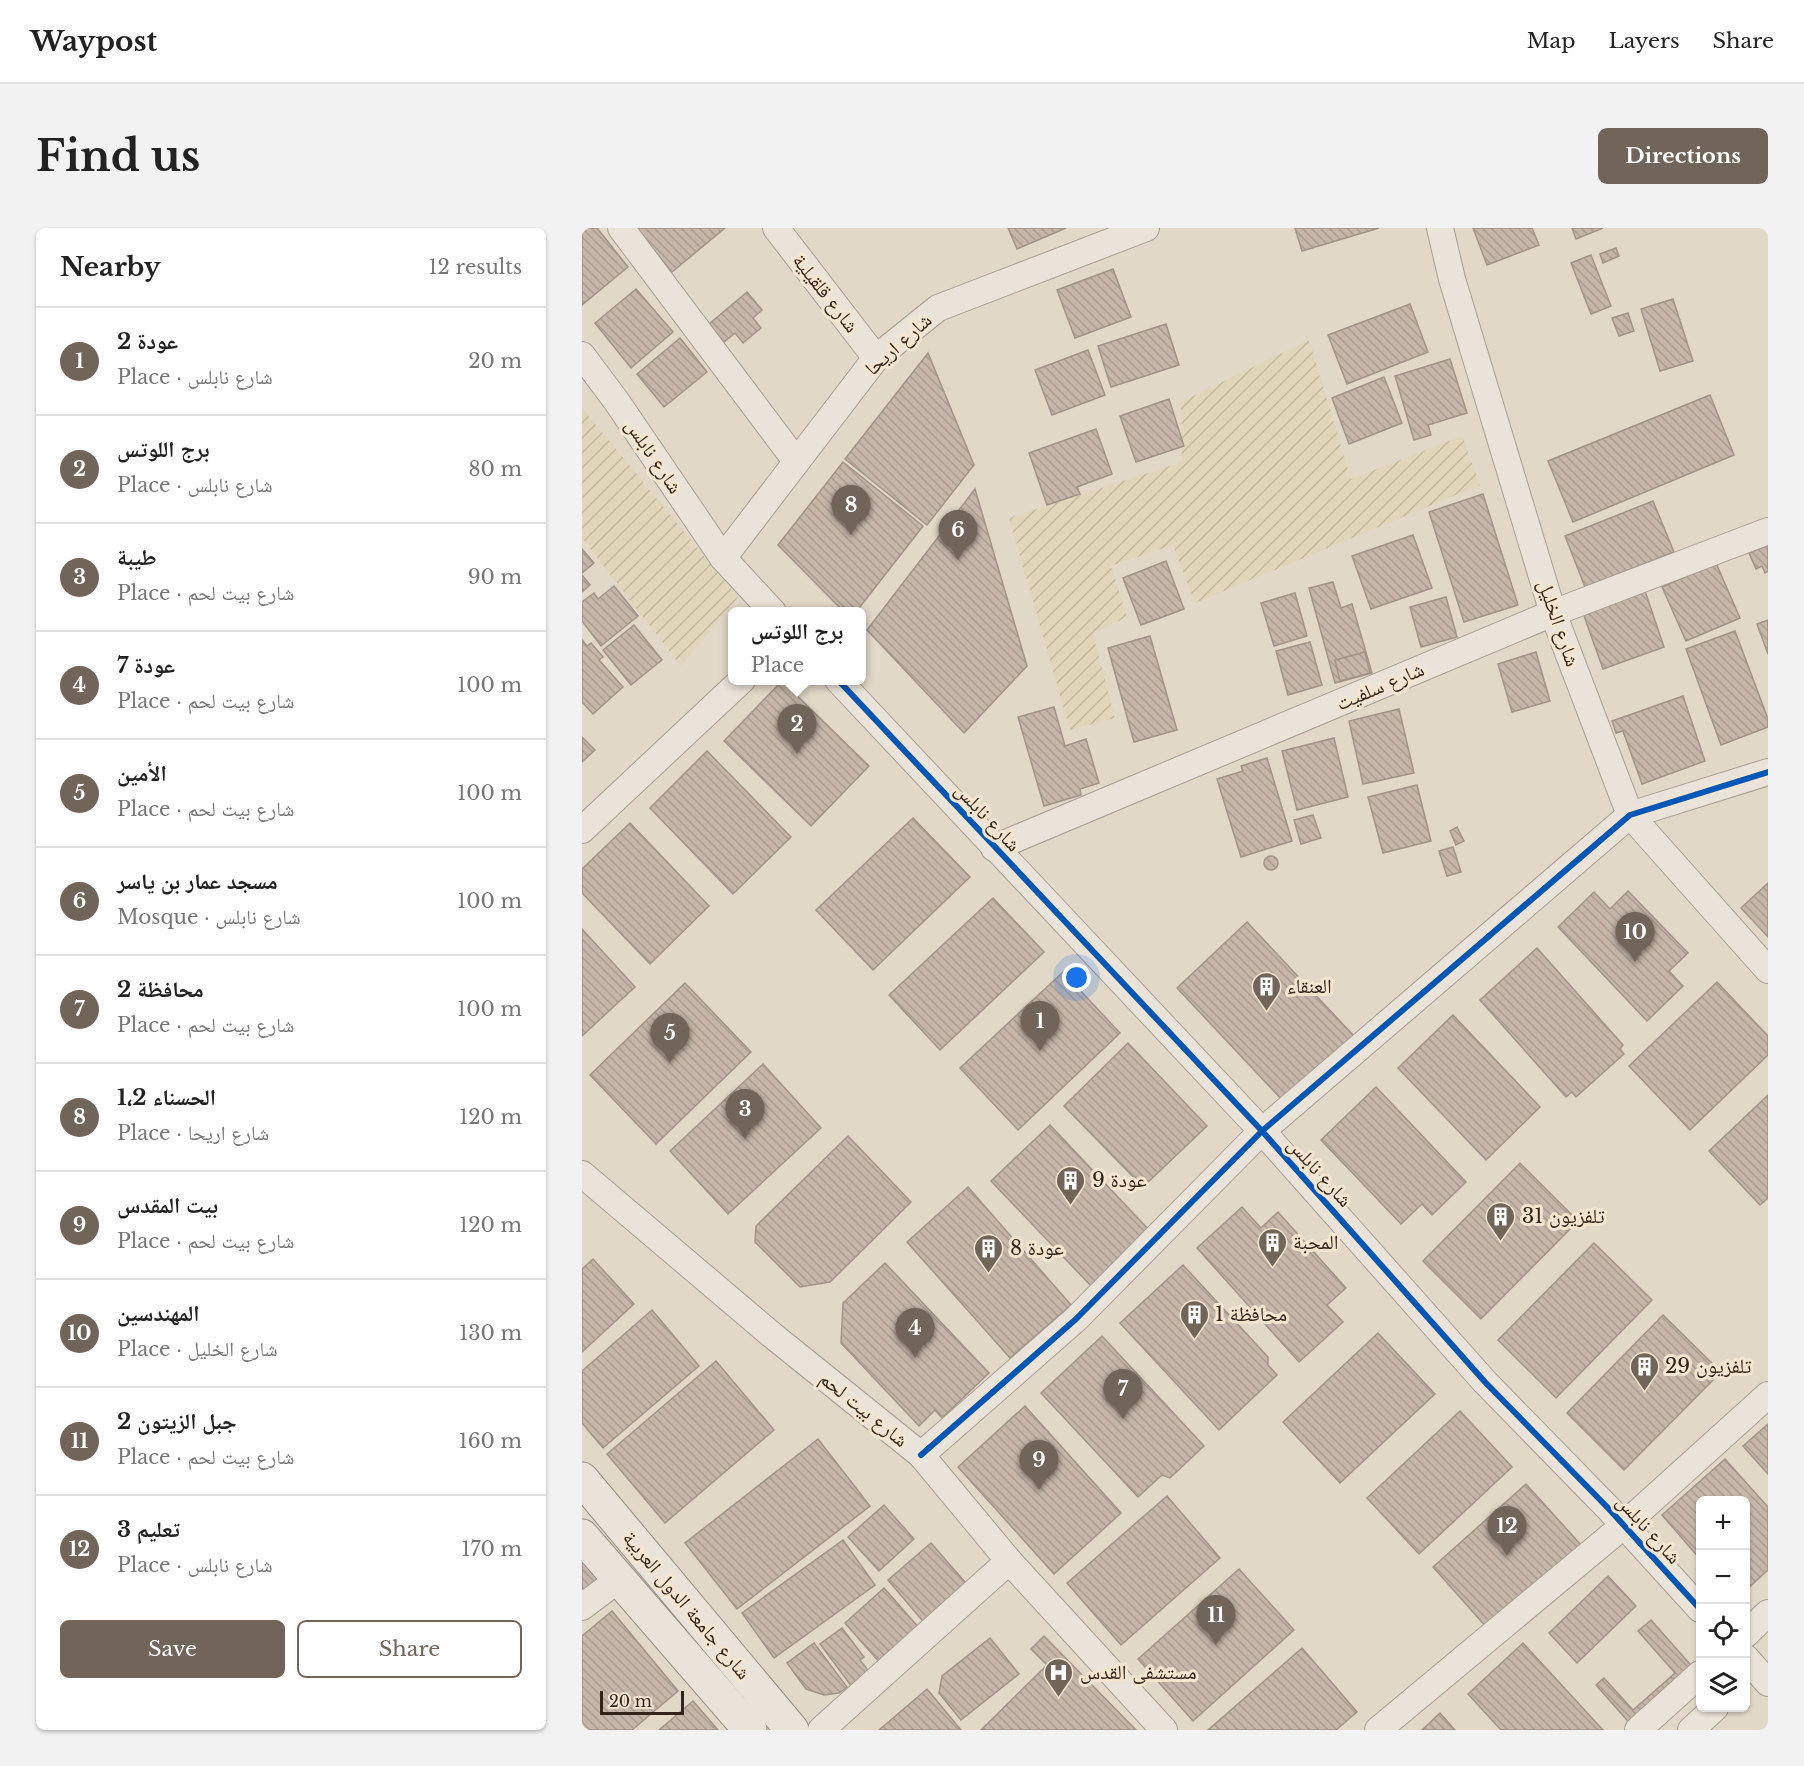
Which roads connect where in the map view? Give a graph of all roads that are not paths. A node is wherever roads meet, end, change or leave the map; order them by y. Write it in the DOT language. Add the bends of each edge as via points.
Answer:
graph roads {
  1 [pos="621,228"];
  2 [pos="776,228"];
  3 [pos="1146,228"];
  4 [pos="1440,228"];
  5 [pos="582,355"];
  6 [pos="876,358"];
  7 [pos="796,461"];
  8 [pos="1768,531"];
  9 [pos="723,558"];
  10 [pos="768,607"];
  11 [pos="1553,613"];
  12 [pos="738,685"];
  13 [pos="842,685"];
  14 [pos="1768,772"];
  15 [pos="1630,815"];
  16 [pos="582,830"];
  17 [pos="994,848"];
  18 [pos="1768,970"];
  19 [pos="1262,1131"];
  20 [pos="582,1174"];
  21 [pos="1768,1395"];
  22 [pos="921,1455"];
  23 [pos="582,1479"];
  24 [pos="1623,1526"];
  25 [pos="582,1536"];
  26 [pos="1009,1561"];
  27 [pos="619,1579"];
  28 [pos="1696,1604"];
  29 [pos="582,1607"];
  30 [pos="1768,1613"];
  31 [pos="1750,1630"];
  32 [pos="1696,1678"];
  33 [pos="1710,1712"];
  34 [pos="750,1730"];
  35 [pos="792,1730"];
  36 [pos="821,1730"];
  37 [pos="1164,1730"];
  38 [pos="1378,1730"];
  39 [pos="1638,1730"];
  40 [pos="1690,1730"];
  1 -- 7 [label="street"];
  2 -- 6 [label="street, شارع قلقيلية"];
  3 -- 6 [label="street, شارع اريحا" via="938,308"];
  4 -- 11 [label="street, شارع الخليل" via="1458,300"];
  5 -- 9 [label="street, شارع نابلس"];
  6 -- 7 [label="street, شارع اريحا"];
  7 -- 9 [label="street, شارع اريحا"];
  8 -- 11 [label="street, شارع سلفيت"];
  9 -- 10 [label="street, شارع نابلس"];
  11 -- 15 [label="street, شارع الخليل"];
  11 -- 17 [label="street, شارع سلفيت"];
  12 -- 16 [label="street"];
  13 -- 17 [label="street, شارع نابلس"];
  14 -- 15 [label="street"];
  15 -- 18 [label="street, شارع الخليل"];
  15 -- 19 [label="street"];
  17 -- 19 [label="street, شارع نابلس"];
  19 -- 22 [label="street" via="1076,1319"];
  19 -- 24 [label="street, شارع نابلس" via="1485,1382"];
  20 -- 22 [label="street, شارع بيت لحم"];
  21 -- 24 [label="street"];
  22 -- 26 [label="street, شارع بيت لحم"];
  23 -- 35 [label="main road, شارع جامعة الدول العربية"];
  24 -- 28 [label="street, شارع نابلس"];
  24 -- 38 [label="street"];
  25 -- 27 [label="main road, شارع جامعة الدول العربية"];
  26 -- 36 [label="street"];
  26 -- 37 [label="street, شارع بيت لحم"];
  27 -- 29 [label="street"];
  27 -- 34 [label="main road, شارع جامعة الدول العربية"];
  30 -- 31 [label="street"];
  32 -- 39 [label="street"];
  33 -- 40 [label="street"];
}
